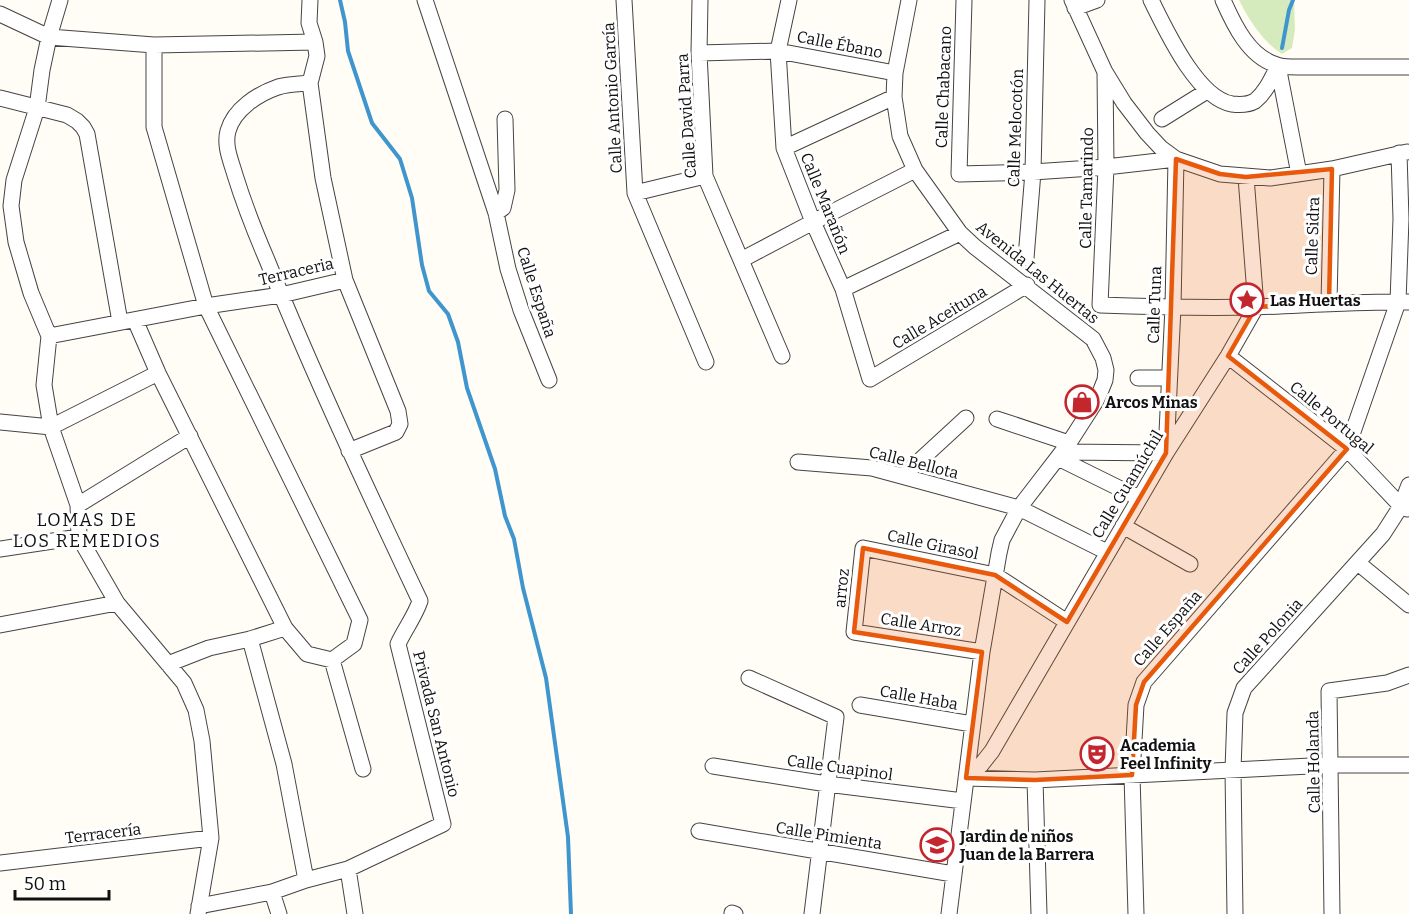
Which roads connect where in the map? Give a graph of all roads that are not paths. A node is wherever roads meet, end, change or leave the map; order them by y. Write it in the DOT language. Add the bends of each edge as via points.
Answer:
graph roads {
  1 [pos="60,0"];
  2 [pos="310,0"];
  3 [pos="425,0"];
  4 [pos="624,0"];
  5 [pos="700,0"];
  6 [pos="789,0"];
  7 [pos="909,0"];
  8 [pos="964,0"];
  9 [pos="1037,0"];
  10 [pos="1098,0"];
  11 [pos="1151,0"];
  12 [pos="1223,0"];
  13 [pos="1073,4"];
  14 [pos="0,14"];
  15 [pos="49,37"];
  16 [pos="315,42"];
  17 [pos="154,45"];
  18 [pos="778,51"];
  19 [pos="699,53"];
  20 [pos="1278,66"];
  21 [pos="1409,67"];
  22 [pos="1105,72"];
  23 [pos="895,73"];
  24 [pos="310,83"];
  25 [pos="1207,91"];
  26 [pos="894,97"];
  27 [pos="0,98"];
  28 [pos="37,108"];
  29 [pos="505,119"];
  30 [pos="1162,119"];
  31 [pos="784,148"];
  32 [pos="1404,152"];
  33 [pos="1176,159"];
  34 [pos="1106,167"];
  35 [pos="915,170"];
  36 [pos="1332,170"];
  37 [pos="1033,172"];
  38 [pos="1299,174"];
  39 [pos="705,176"];
  40 [pos="1246,177"];
  41 [pos="635,193"];
  42 [pos="496,213"];
  43 [pos="1405,220"];
  44 [pos="813,222"];
  45 [pos="960,233"];
  46 [pos="1026,258"];
  47 [pos="741,260"];
  48 [pos="345,280"];
  49 [pos="1027,285"];
  50 [pos="843,290"];
  51 [pos="281,295"];
  52 [pos="1403,302"];
  53 [pos="1329,303"];
  54 [pos="206,306"];
  55 [pos="1173,307"];
  56 [pos="1256,307"];
  57 [pos="128,321"];
  58 [pos="49,336"];
  59 [pos="782,356"];
  60 [pos="1228,356"];
  61 [pos="706,362"];
  62 [pos="158,373"];
  63 [pos="1138,378"];
  64 [pos="1169,378"];
  65 [pos="870,379"];
  66 [pos="549,380"];
  67 [pos="966,418"];
  68 [pos="997,419"];
  69 [pos="0,422"];
  70 [pos="51,427"];
  71 [pos="189,436"];
  72 [pos="1347,449"];
  73 [pos="349,451"];
  74 [pos="1063,451"];
  75 [pos="1166,453"];
  76 [pos="798,462"];
  77 [pos="903,476"];
  78 [pos="1409,485"];
  79 [pos="1140,498"];
  80 [pos="78,505"];
  81 [pos="1019,508"];
  82 [pos="1405,508"];
  83 [pos="1123,526"];
  84 [pos="79,537"];
  85 [pos="863,548"];
  86 [pos="0,549"];
  87 [pos="1107,552"];
  88 [pos="1358,563"];
  89 [pos="1190,564"];
  90 [pos="995,575"];
  91 [pos="117,603"];
  92 [pos="1409,605"];
  93 [pos="1067,622"];
  94 [pos="0,625"];
  95 [pos="285,627"];
  96 [pos="854,632"];
  97 [pos="250,639"];
  98 [pos="982,652"];
  99 [pos="332,660"];
  100 [pos="168,664"];
  101 [pos="1409,675"];
  102 [pos="749,678"];
  103 [pos="860,705"];
  104 [pos="972,724"];
  105 [pos="1331,765"];
  106 [pos="1409,765"];
  107 [pos="713,766"];
  108 [pos="363,769"];
  109 [pos="1233,770"];
  110 [pos="1132,775"];
  111 [pos="966,778"];
  112 [pos="1035,780"];
  113 [pos="827,784"];
  114 [pos="963,801"];
  115 [pos="699,831"];
  116 [pos="211,838"];
  117 [pos="819,851"];
  118 [pos="0,863"];
  119 [pos="348,869"];
  120 [pos="953,874"];
  121 [pos="306,880"];
  122 [pos="272,892"];
  123 [pos="199,910"];
  124 [pos="279,914"];
  125 [pos="355,914"];
  126 [pos="812,914"];
  127 [pos="949,914"];
  128 [pos="1039,914"];
  129 [pos="1136,914"];
  130 [pos="1235,914"];
  131 [pos="1332,914"];
  1 -- 15 [label="street"];
  2 -- 16 [label="street, Terraceria" via="309,23"];
  3 -- 42 [label="street, Calle España"];
  4 -- 41 [label="street, Calle Antonio García"];
  5 -- 19 [label="street, Calle David Parra"];
  6 -- 18 [label="street, Calle Marañón"];
  7 -- 23 [label="street, Avenida Las Huertas"];
  8 -- 37 [label="street, Calle Chabacano" via="959,174"];
  9 -- 37 [label="street, Calle Melocotón"];
  10 -- 13 [label="street"];
  11 -- 25 [label="street" via="1188,67"];
  12 -- 20 [label="street" via="1243,37 1260,57"];
  13 -- 22 [label="street"];
  14 -- 15 [label="street"];
  15 -- 17 [label="street"];
  15 -- 28 [label="street"];
  16 -- 17 [label="street"];
  16 -- 24 [label="street, Terraceria" via="317,56"];
  17 -- 54 [label="street" via="154,127"];
  18 -- 19 [label="street, Calle Ébano"];
  18 -- 23 [label="street, Calle Ébano"];
  18 -- 31 [label="street, Calle Marañón"];
  19 -- 39 [label="street, Calle David Parra"];
  20 -- 21 [label="street"];
  20 -- 25 [label="street" via="1263,93 1253,102 1224,103"];
  20 -- 38 [label="street"];
  22 -- 33 [label="street" via="1147,133"];
  22 -- 34 [label="street, Calle Tamarindo"];
  23 -- 26 [label="street, Avenida Las Huertas"];
  24 -- 48 [label="street, Terraceria" via="323,178"];
  24 -- 51 [label="street" via="280,87 261,95 246,105 228,130 227,146 244,205"];
  25 -- 30 [label="street"];
  26 -- 31 [label="street"];
  26 -- 35 [label="street, Avenida Las Huertas" via="900,135"];
  27 -- 28 [label="street"];
  28 -- 57 [label="street" via="67,115 87,134"];
  28 -- 58 [label="street" via="14,180 10,206 31,293"];
  29 -- 42 [label="street" via="507,190 503,208"];
  31 -- 44 [label="street, Calle Marañón"];
  32 -- 36 [label="street"];
  32 -- 43 [label="street"];
  33 -- 34 [label="street"];
  33 -- 40 [label="street" via="1220,174"];
  33 -- 55 [label="street, Calle Tuna"];
  34 -- 37 [label="street"];
  34 -- 55 [label="street, Calle Tamarindo" via="1100,305"];
  35 -- 44 [label="street"];
  35 -- 45 [label="street, Avenida Las Huertas"];
  36 -- 38 [label="street"];
  36 -- 53 [label="street, Calle Sidra"];
  37 -- 46 [label="street, Calle Melocotón"];
  38 -- 40 [label="street"];
  39 -- 41 [label="street"];
  39 -- 47 [label="street, Calle David Parra"];
  40 -- 56 [label="street"];
  41 -- 61 [label="street, Calle Antonio García"];
  42 -- 66 [label="street, Calle España" via="521,310"];
  43 -- 52 [label="street"];
  44 -- 47 [label="street"];
  44 -- 50 [label="street, Calle Marañón"];
  45 -- 49 [label="street, Avenida Las Huertas"];
  45 -- 50 [label="street"];
  47 -- 59 [label="street, Calle David Parra"];
  48 -- 51 [label="street, Terraceria"];
  48 -- 73 [label="street" via="399,411 400,424 396,432"];
  49 -- 65 [label="street, Calle Aceituna"];
  49 -- 74 [label="street, Avenida Las Huertas" via="1093,339 1106,370 1096,401"];
  50 -- 65 [label="street, Calle Marañón"];
  51 -- 54 [label="street, Terraceria"];
  51 -- 73 [label="street"];
  52 -- 53 [label="street"];
  52 -- 72 [label="street"];
  53 -- 56 [label="street"];
  54 -- 57 [label="street, Terraceria"];
  54 -- 99 [label="street" via="360,620 354,644"];
  55 -- 56 [label="street"];
  55 -- 64 [label="street, Calle Tuna"];
  56 -- 60 [label="street, Calle Guamúchil"];
  57 -- 58 [label="street, Terraceria"];
  57 -- 62 [label="street"];
  58 -- 70 [label="street" via="44,385"];
  60 -- 72 [label="street, Calle Portugal"];
  60 -- 75 [label="street, Calle Guamúchil"];
  62 -- 70 [label="street"];
  62 -- 71 [label="street"];
  63 -- 64 [label="street"];
  64 -- 75 [label="street, Calle Tuna"];
  67 -- 77 [label="street"];
  68 -- 74 [label="street"];
  69 -- 70 [label="street"];
  70 -- 80 [label="street"];
  71 -- 80 [label="street"];
  71 -- 95 [label="street"];
  72 -- 82 [label="street, Calle Portugal"];
  72 -- 110 [label="street, Calle España" via="1144,682 1136,705"];
  73 -- 119 [label="street, Privada San Antonio" via="420,601 398,644 443,825"];
  74 -- 75 [label="street"];
  74 -- 79 [label="street"];
  74 -- 81 [label="street, Avenida Las Huertas"];
  75 -- 79 [label="street, Calle Guamúchil"];
  76 -- 77 [label="street, Calle Bellota" via="872,468"];
  77 -- 81 [label="street, Calle Bellota"];
  78 -- 82 [label="street, Calle Polonia"];
  79 -- 83 [label="street, Calle Guamúchil"];
  80 -- 84 [label="street"];
  81 -- 87 [label="street, Calle Bellota"];
  81 -- 90 [label="street, Avenida Las Huertas" via="1002,540"];
  82 -- 88 [label="street, Calle Polonia"];
  83 -- 87 [label="street, Calle Guamúchil"];
  83 -- 89 [label="street"];
  84 -- 86 [label="street"];
  84 -- 91 [label="street"];
  85 -- 90 [label="street, Calle Girasol"];
  85 -- 96 [label="street, arroz"];
  87 -- 93 [label="street, Calle Guamúchil"];
  88 -- 92 [label="street"];
  88 -- 109 [label="street, Calle Polonia" via="1244,688 1235,713"];
  90 -- 93 [label="street"];
  90 -- 98 [label="street, Avenida Las Huertas"];
  91 -- 94 [label="street"];
  91 -- 100 [label="street"];
  93 -- 111 [label="street, Calle Guamúchil" via="992,751"];
  95 -- 97 [label="street"];
  95 -- 99 [label="street" via="307,654"];
  96 -- 98 [label="street, Calle Arroz"];
  97 -- 100 [label="street" via="209,648"];
  97 -- 121 [label="street" via="284,765"];
  98 -- 104 [label="street, Avenida Las Huertas"];
  99 -- 108 [label="street"];
  100 -- 116 [label="street" via="184,683 196,710"];
  101 -- 105 [label="street, Calle Holanda" via="1387,683 1329,691"];
  102 -- 113 [label="street" via="836,717"];
  103 -- 104 [label="street, Calle Haba"];
  104 -- 111 [label="street, Avenida Las Huertas"];
  105 -- 106 [label="street"];
  105 -- 109 [label="street"];
  105 -- 131 [label="street, Calle Holanda"];
  107 -- 113 [label="street, Calle Cuapinol"];
  109 -- 110 [label="street"];
  109 -- 130 [label="street, Calle Polonia"];
  110 -- 112 [label="street"];
  110 -- 129 [label="street, Calle España"];
  111 -- 112 [label="street"];
  111 -- 114 [label="street, Avenida Las Huertas"];
  112 -- 128 [label="street"];
  113 -- 114 [label="street, Calle Cuapinol"];
  113 -- 117 [label="street"];
  114 -- 120 [label="street, Avenida Las Huertas"];
  115 -- 117 [label="street, Calle Pimienta"];
  116 -- 118 [label="street, Terracería"];
  116 -- 123 [label="street"];
  117 -- 120 [label="street, Calle Pimienta"];
  117 -- 126 [label="street"];
  119 -- 121 [label="street"];
  119 -- 125 [label="street"];
  120 -- 127 [label="street, Avenida Las Huertas"];
  121 -- 122 [label="street"];
  122 -- 123 [label="street"];
  122 -- 124 [label="street"];
}
